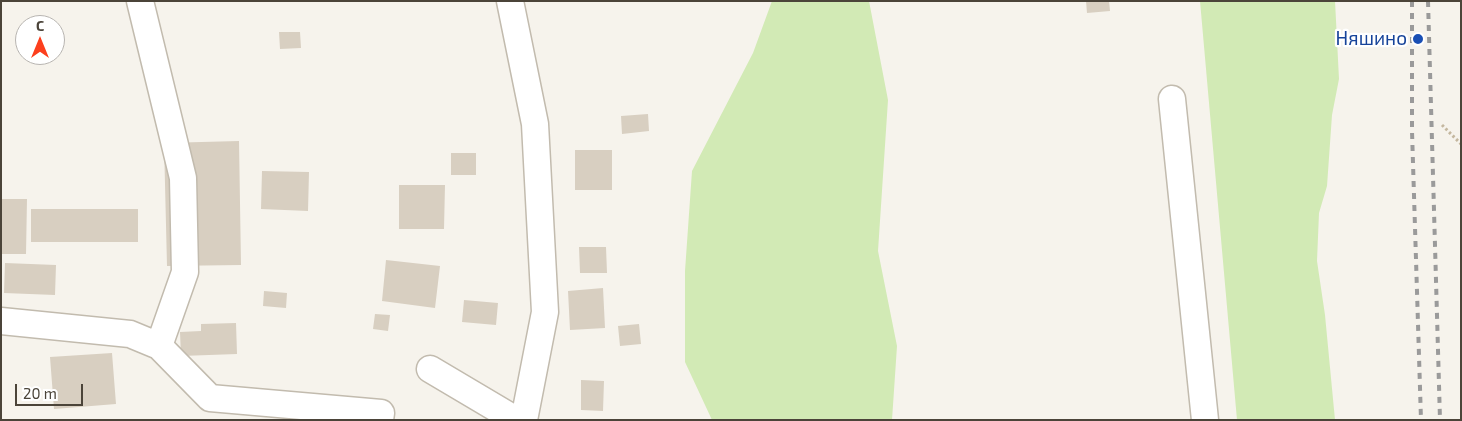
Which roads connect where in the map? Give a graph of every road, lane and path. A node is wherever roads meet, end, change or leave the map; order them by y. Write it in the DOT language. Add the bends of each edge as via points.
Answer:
graph roads {
  1 [pos="140,1"];
  2 [pos="510,1"];
  3 [pos="1172,99"];
  4 [pos="1442,125"];
  5 [pos="1461,144"];
  6 [pos="1,321"];
  7 [pos="159,346"];
  8 [pos="430,369"];
  9 [pos="380,420"];
  10 [pos="516,420"];
  11 [pos="524,420"];
  12 [pos="1205,420"];
  1 -- 7 [label="street" via="183,178 185,272"];
  2 -- 11 [label="street" via="535,124 545,312"];
  3 -- 12 [label="street"];
  4 -- 5 [label="path"];
  6 -- 7 [label="street" via="130,334"];
  7 -- 9 [label="street" via="210,398 382,413"];
  8 -- 10 [label="street"];
}
